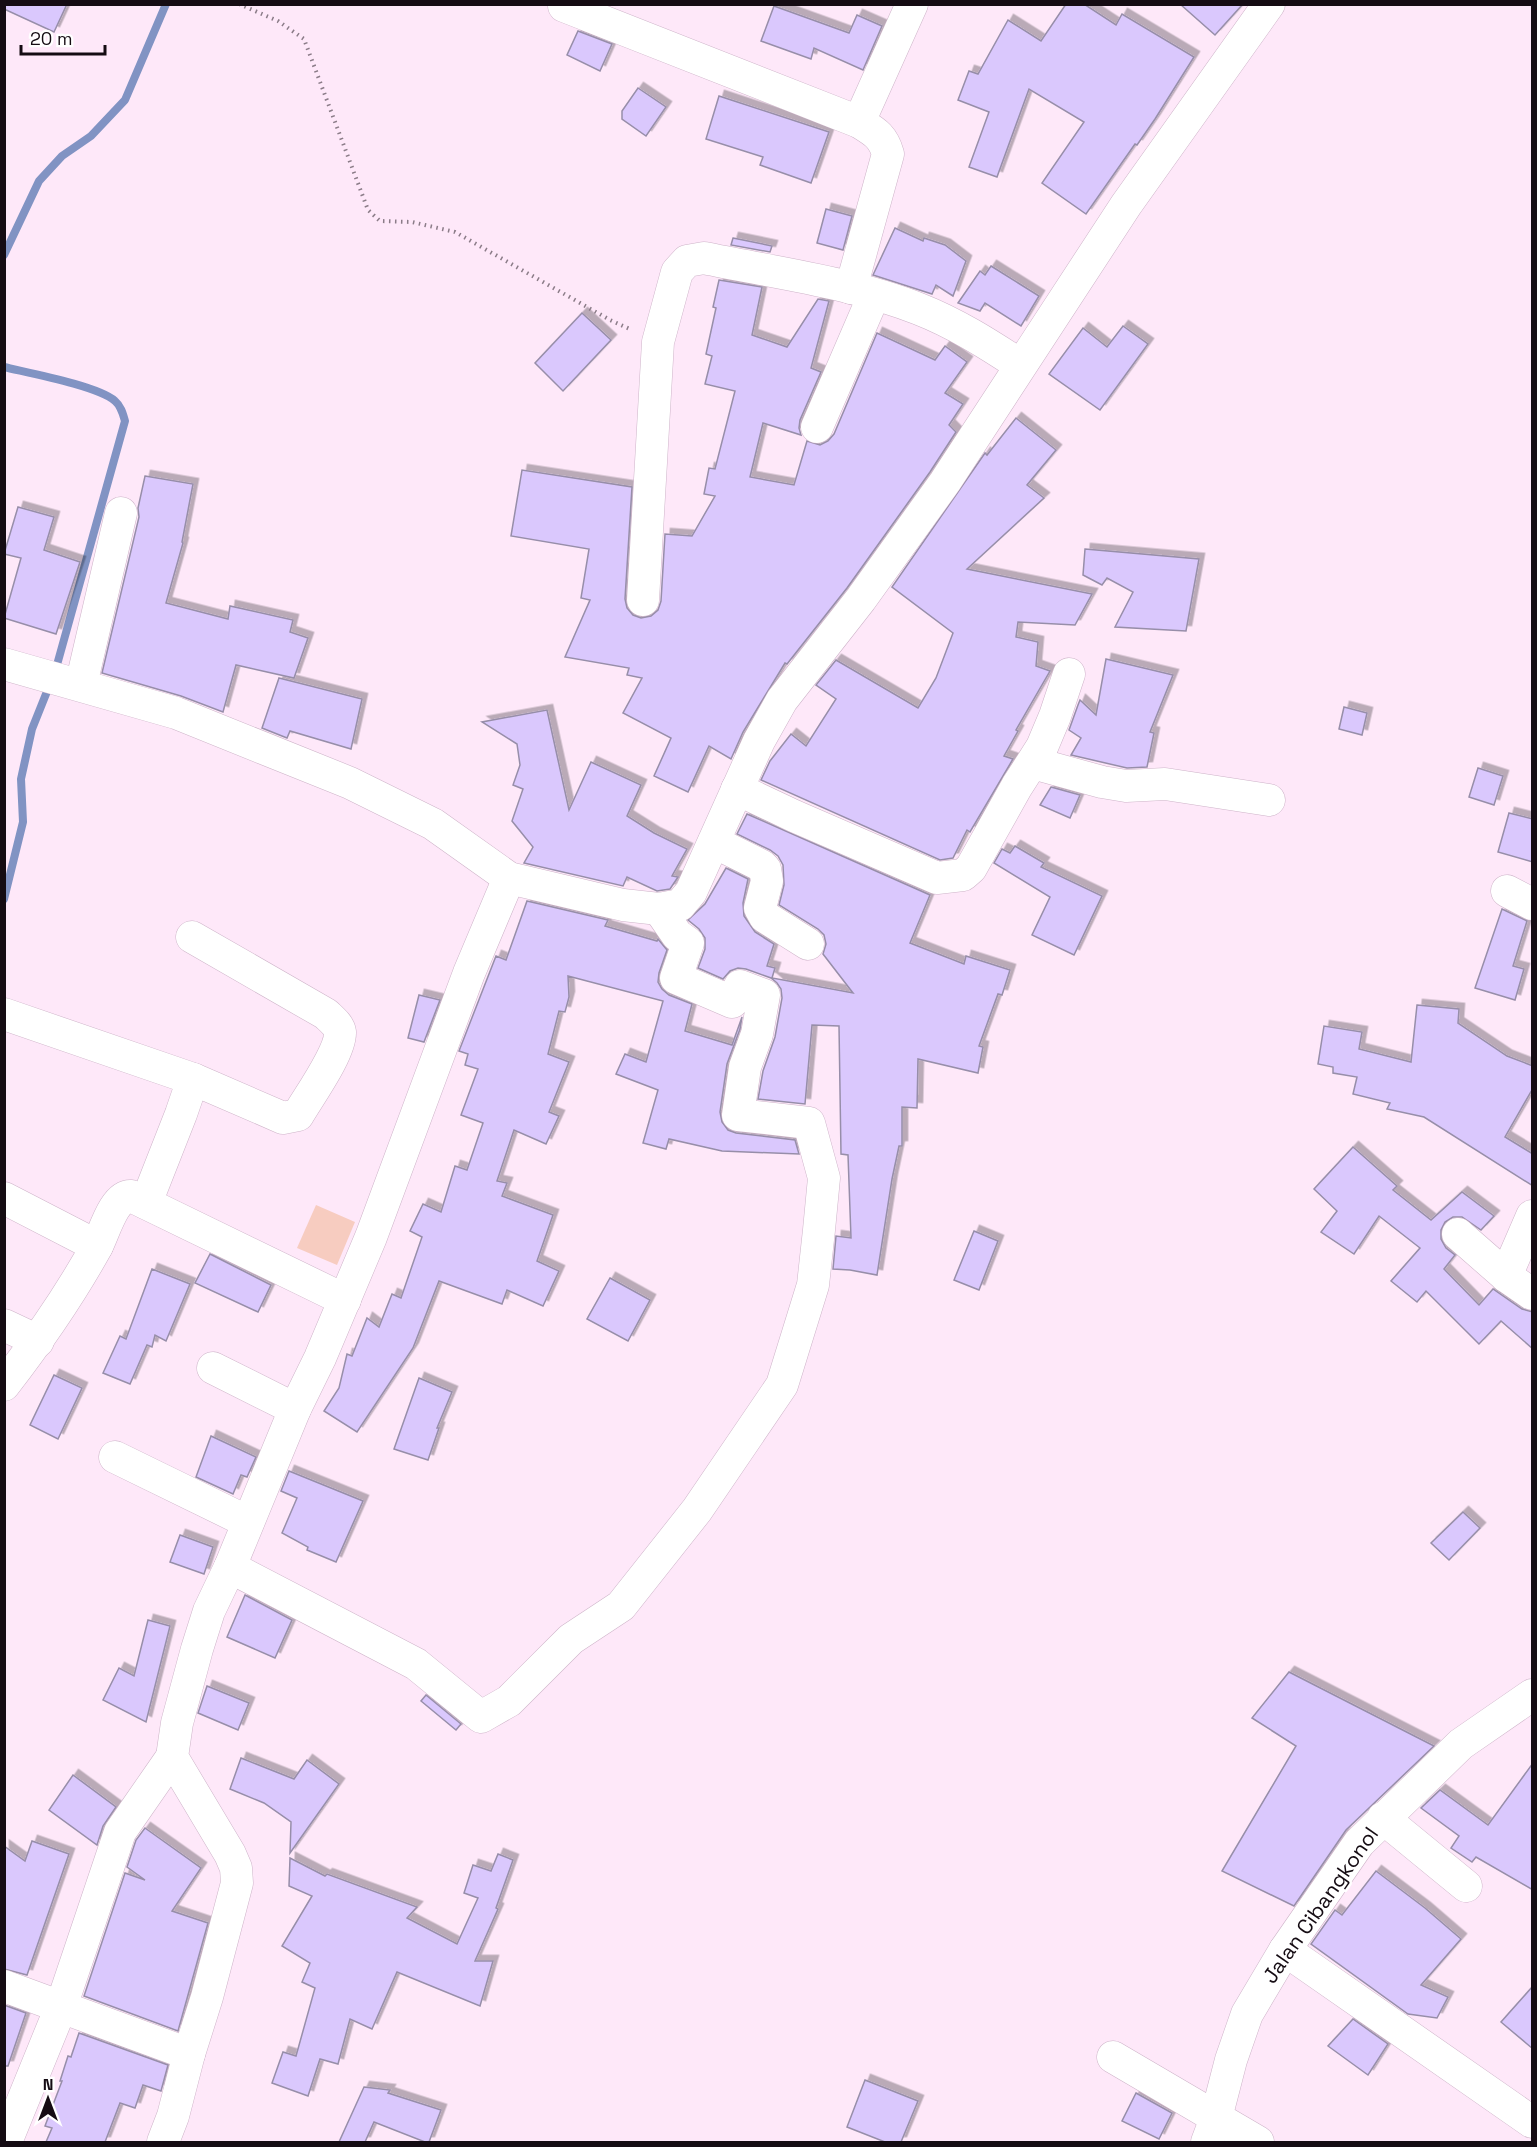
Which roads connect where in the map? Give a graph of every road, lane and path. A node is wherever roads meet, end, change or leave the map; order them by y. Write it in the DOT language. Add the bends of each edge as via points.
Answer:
graph roads {
  1 [pos="239,4"];
  2 [pos="912,4"];
  3 [pos="1268,5"];
  4 [pos="564,6"];
  5 [pos="860,122"];
  6 [pos="863,292"];
  7 [pos="658,342"];
  8 [pos="1020,365"];
  9 [pos="817,427"];
  10 [pos="121,513"];
  11 [pos="643,600"];
  12 [pos="17,667"];
  13 [pos="1069,674"];
  14 [pos="76,684"];
  15 [pos="1033,763"];
  16 [pos="737,789"];
  17 [pos="1269,800"];
  18 [pos="714,842"];
  19 [pos="509,878"];
  20 [pos="659,909"];
  21 [pos="192,937"];
  22 [pos="808,944"];
  23 [pos="4,1014"];
  24 [pos="193,1078"];
  25 [pos="4,1198"];
  26 [pos="146,1203"];
  27 [pos="1533,1216"];
  28 [pos="1458,1234"];
  29 [pos="98,1246"];
  30 [pos="1506,1276"];
  31 [pos="1533,1294"];
  32 [pos="345,1300"];
  33 [pos="4,1325"];
  34 [pos="38,1341"];
  35 [pos="213,1368"];
  36 [pos="4,1385"];
  37 [pos="295,1409"];
  38 [pos="115,1456"];
  39 [pos="248,1522"];
  40 [pos="230,1567"];
  41 [pos="1533,1695"];
  42 [pos="172,1757"];
  43 [pos="1383,1818"];
  44 [pos="1466,1886"];
  45 [pos="1285,1950"];
  46 [pos="4,1986"];
  47 [pos="61,2007"];
  48 [pos="189,2054"];
  49 [pos="1113,2057"];
  50 [pos="1533,2122"];
  51 [pos="1211,2130"];
  52 [pos="6,2142"];
  53 [pos="163,2142"];
  54 [pos="1258,2142"];
  1 -- 7 [label="path" via="278,21 304,39 369,210 380,221 412,222 455,232 610,320"];
  2 -- 5 [label="street"];
  3 -- 8 [label="street" via="1153,166"];
  4 -- 5 [label="street"];
  5 -- 6 [label="street" via="885,142 888,154"];
  6 -- 7 [label="street" via="704,258 691,260 677,272"];
  6 -- 8 [label="street" via="919,309 975,336"];
  6 -- 9 [label="street"];
  7 -- 11 [label="street"];
  8 -- 16 [label="street" via="945,482 782,700"];
  10 -- 14 [label="street"];
  12 -- 14 [label="street"];
  13 -- 15 [label="street" via="1056,716"];
  14 -- 19 [label="street" via="176,713 350,783 433,824"];
  15 -- 16 [label="street" via="971,868 952,878 937,878"];
  15 -- 17 [label="street" via="1126,786 1165,784"];
  16 -- 18 [label="street"];
  18 -- 20 [label="street" via="691,892 680,905"];
  18 -- 22 [label="street" via="762,866 767,881 760,908 765,917"];
  19 -- 20 [label="street" via="623,905"];
  19 -- 32 [label="street"];
  20 -- 40 [label="street" via="677,935 688,943 676,978 732,1002 740,986 764,995 757,1034 745,1067 738,1115 809,1123 824,1178 813,1285 782,1385 697,1509 621,1606 571,1639 509,1701 481,1717 416,1664"];
  21 -- 24 [label="street" via="326,1014 340,1031 337,1049 298,1115 283,1118"];
  23 -- 24 [label="street"];
  24 -- 26 [label="street"];
  25 -- 29 [label="street"];
  26 -- 29 [label="street" via="130,1196 120,1198"];
  26 -- 32 [label="street"];
  27 -- 30 [label="street"];
  28 -- 30 [label="street"];
  29 -- 34 [label="street"];
  30 -- 31 [label="street"];
  32 -- 37 [label="street"];
  33 -- 34 [label="street"];
  34 -- 36 [label="street"];
  35 -- 37 [label="street"];
  37 -- 39 [label="street"];
  38 -- 39 [label="street"];
  39 -- 40 [label="street"];
  40 -- 42 [label="street" via="209,1611 197,1649"];
  41 -- 43 [label="street, Jalan Cibangkonol" via="1461,1744"];
  42 -- 47 [label="street" via="120,1832"];
  42 -- 48 [label="street" via="230,1854 237,1882"];
  43 -- 44 [label="street"];
  43 -- 45 [label="street, Jalan Cibangkonol" via="1359,1843"];
  45 -- 50 [label="street"];
  45 -- 51 [label="street, Jalan Cibangkonol" via="1247,2014"];
  46 -- 47 [label="street"];
  47 -- 48 [label="street"];
  47 -- 52 [label="street"];
  48 -- 53 [label="street"];
  49 -- 51 [label="street"];
  51 -- 54 [label="street"];
}
